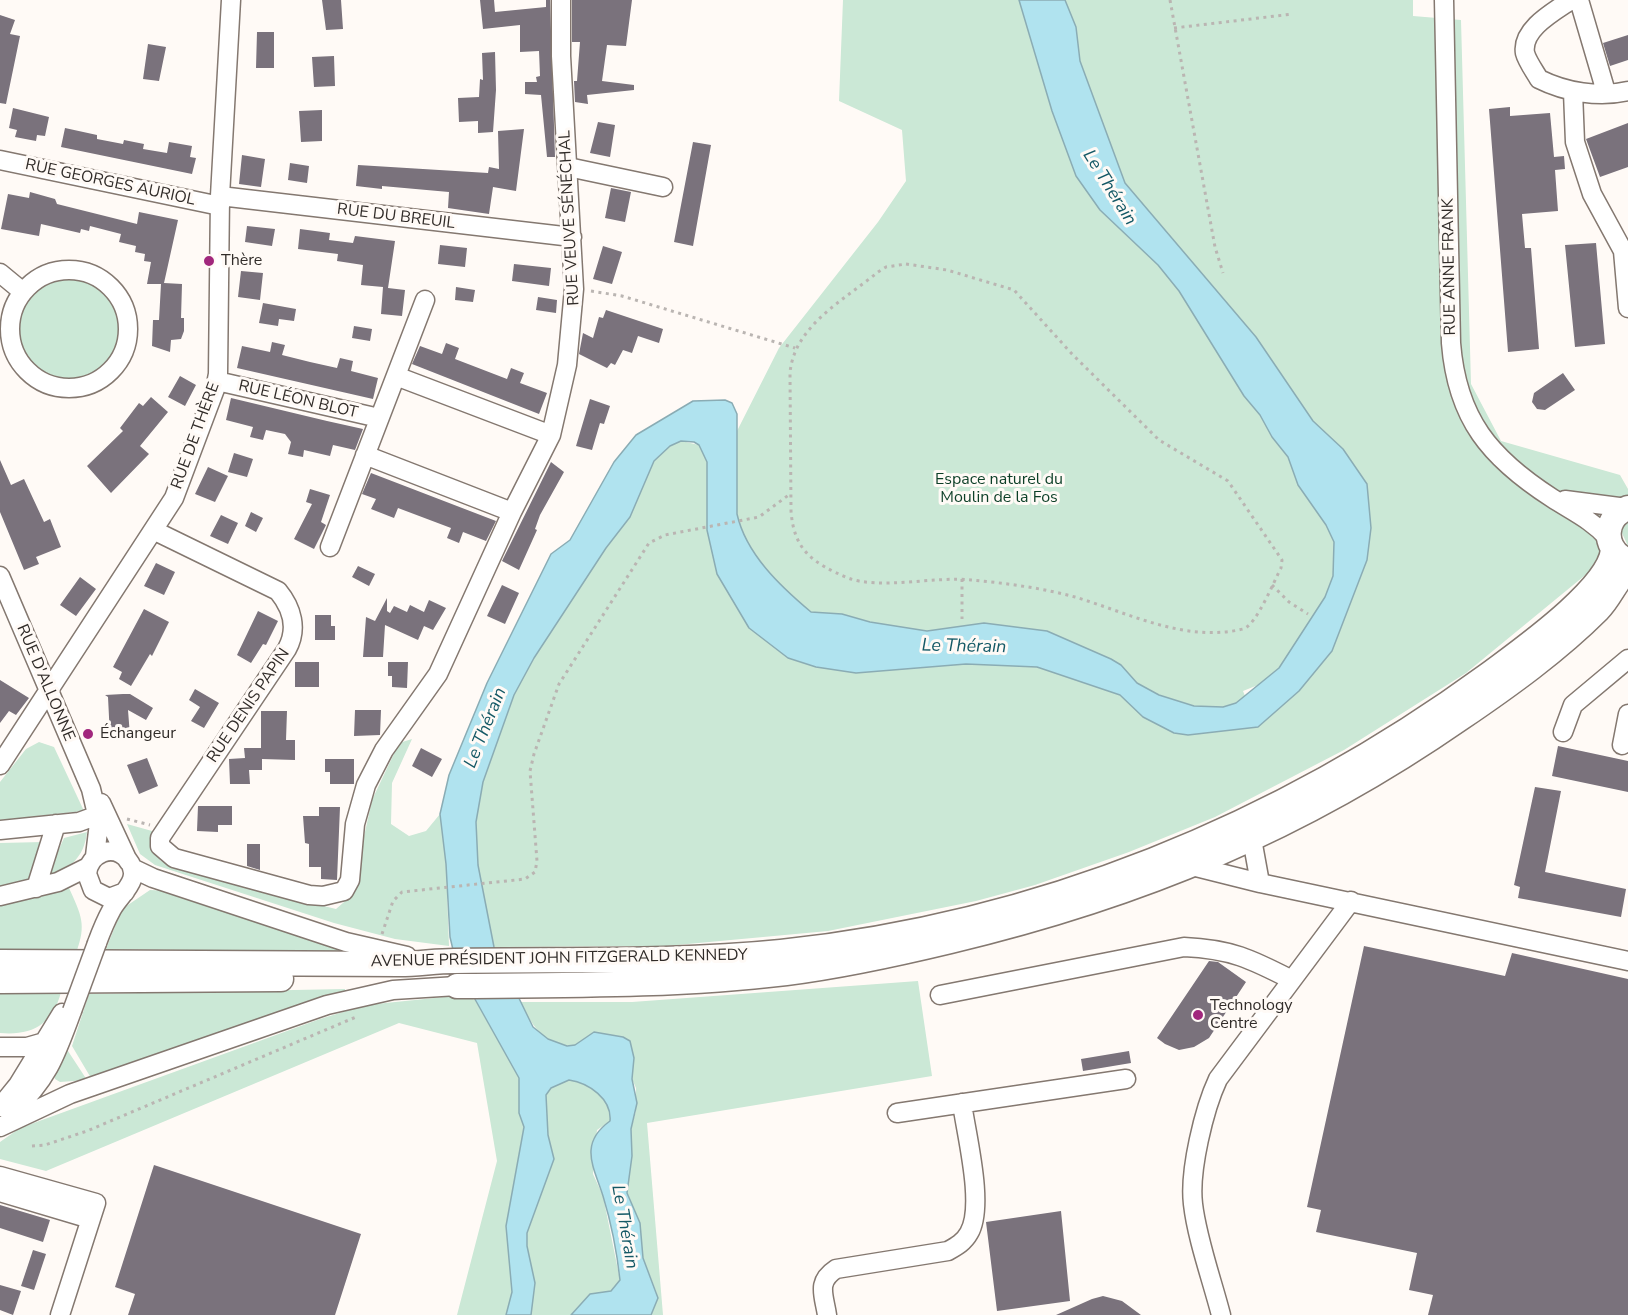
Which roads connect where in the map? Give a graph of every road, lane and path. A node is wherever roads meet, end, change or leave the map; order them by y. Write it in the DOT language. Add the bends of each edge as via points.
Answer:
graph roads {
  1 [pos="231,0"];
  2 [pos="561,0"];
  3 [pos="1170,0"];
  4 [pos="1444,0"];
  5 [pos="1571,0"];
  6 [pos="1579,0"];
  7 [pos="1293,14"];
  8 [pos="1174,28"];
  9 [pos="1628,91"];
  10 [pos="1573,92"];
  11 [pos="1606,93"];
  12 [pos="0,160"];
  13 [pos="568,167"];
  14 [pos="663,187"];
  15 [pos="220,201"];
  16 [pos="572,237"];
  17 [pos="0,273"];
  18 [pos="1223,273"];
  19 [pos="574,289"];
  20 [pos="23,292"];
  21 [pos="425,300"];
  22 [pos="1628,308"];
  23 [pos="796,348"];
  24 [pos="396,376"];
  25 [pos="217,381"];
  26 [pos="379,418"];
  27 [pos="551,435"];
  28 [pos="365,455"];
  29 [pos="790,494"];
  30 [pos="1549,496"];
  31 [pos="1628,508"];
  32 [pos="512,512"];
  33 [pos="153,530"];
  34 [pos="330,547"];
  35 [pos="1616,549"];
  36 [pos="1628,569"];
  37 [pos="0,578"];
  38 [pos="962,579"];
  39 [pos="1272,585"];
  40 [pos="1308,614"];
  41 [pos="962,619"];
  42 [pos="1628,658"];
  43 [pos="48,691"];
  44 [pos="1628,714"];
  45 [pos="1563,732"];
  46 [pos="1622,746"];
  47 [pos="0,765"];
  48 [pos="102,814"];
  49 [pos="56,824"];
  50 [pos="166,829"];
  51 [pos="0,830"];
  52 [pos="1252,839"];
  53 [pos="92,862"];
  54 [pos="130,864"];
  55 [pos="1192,866"];
  56 [pos="1260,883"];
  57 [pos="36,888"];
  58 [pos="93,890"];
  59 [pos="125,892"];
  60 [pos="0,896"];
  61 [pos="1351,902"];
  62 [pos="93,943"];
  63 [pos="377,950"];
  64 [pos="1628,961"];
  65 [pos="0,962"];
  66 [pos="453,974"];
  67 [pos="509,974"];
  68 [pos="1292,980"];
  69 [pos="0,981"];
  70 [pos="940,995"];
  71 [pos="68,1010"];
  72 [pos="366,1013"];
  73 [pos="64,1032"];
  74 [pos="43,1045"];
  75 [pos="0,1047"];
  76 [pos="1126,1078"];
  77 [pos="43,1079"];
  78 [pos="70,1094"];
  79 [pos="962,1103"];
  80 [pos="0,1107"];
  81 [pos="897,1113"];
  82 [pos="0,1126"];
  83 [pos="32,1146"];
  84 [pos="0,1176"];
  85 [pos="0,1191"];
  86 [pos="93,1211"];
  87 [pos="60,1315"];
  88 [pos="827,1315"];
  89 [pos="1221,1315"];
  1 -- 15 [label="street, RUE DE THÈRE"];
  2 -- 13 [label="street, RUE VEUVE SÉNÉCHAL"];
  3 -- 8 [label="path"];
  4 -- 30 [label="street, RUE ANNE FRANK" via="1451,336 1456,379 1463,404 1482,438 1509,467"];
  5 -- 10 [label="street" via="1528,36 1525,53 1539,79"];
  6 -- 11 [label="street"];
  7 -- 8 [label="path"];
  8 -- 18 [label="path"];
  9 -- 11 [label="street"];
  10 -- 11 [label="street"];
  10 -- 22 [label="street" via="1575,142 1592,194 1623,250"];
  12 -- 15 [label="street, RUE GEORGES AURIOL"];
  13 -- 14 [label="street"];
  13 -- 16 [label="street, RUE VEUVE SÉNÉCHAL"];
  15 -- 16 [label="street, RUE DU BREUIL"];
  15 -- 25 [label="street, RUE DE THÈRE"];
  16 -- 19 [label="street, RUE VEUVE SÉNÉCHAL"];
  17 -- 20 [label="street"];
  19 -- 23 [label="path" via="622,296"];
  19 -- 27 [label="street, RUE VEUVE SÉNÉCHAL" via="567,366"];
  20 -- 20 [label="street" via="11,317 11,336 20,362 33,375 49,384 76,387 94,382 116,365 125,349 128,321 123,304 106,282 90,273 62,270 44,274"];
  21 -- 24 [label="street"];
  23 -- 29 [label="path" via="790,373"];
  23 -- 39 [label="path" via="808,330 886,267 926,266 1009,288 1159,440 1232,485 1281,556 1281,568"];
  24 -- 26 [label="street"];
  24 -- 27 [label="street"];
  25 -- 26 [label="street, RUE LÉON BLOT"];
  25 -- 33 [label="street, RUE DE THÈRE" via="179,486"];
  26 -- 28 [label="street"];
  27 -- 32 [label="street, RUE VEUVE SÉNÉCHAL"];
  28 -- 32 [label="street"];
  28 -- 34 [label="street"];
  29 -- 38 [label="path" via="797,542 820,565 865,582"];
  29 -- 63 [label="path" via="767,514 658,537 649,543 563,676 531,763 537,867 529,877 396,895"];
  30 -- 31 [label="street, RUE ANNE FRANK"];
  30 -- 35 [label="street, RUE ANNE FRANK" via="1590,520"];
  31 -- 35 [label="main road, AVENUE PRÉSIDENT JOHN FITZGERALD KENNEDY" via="1614,517 1609,527"];
  32 -- 50 [label="street, RUE VEUVE SÉNÉCHAL" via="444,662 384,750 366,785 357,811 347,886 338,893 315,896 168,855 159,842"];
  33 -- 43 [label="street, RUE DE THÈRE"];
  33 -- 50 [label="street, RUE DENIS PAPIN" via="278,591 287,603 293,627 287,649"];
  35 -- 67 [label="main road, AVENUE PRÉSIDENT JOHN FITZGERALD KENNEDY" via="1608,570 1583,597 1518,652 1407,732 1273,808 1135,868 968,920 837,945"];
  36 -- 52 [label="main road, AVENUE PRÉSIDENT JOHN FITZGERALD KENNEDY" via="1605,602 1584,622 1471,712 1360,783"];
  37 -- 43 [label="street, RUE D'ALLONNE"];
  38 -- 39 [label="path" via="1059,593 1164,626 1200,632 1247,628"];
  38 -- 41 [label="path"];
  39 -- 40 [label="path"];
  42 -- 45 [label="street" via="1573,705"];
  43 -- 47 [label="street, RUE DE THÈRE"];
  43 -- 48 [label="street, RUE D'ALLONNE"];
  44 -- 46 [label="street"];
  48 -- 49 [label="street"];
  48 -- 50 [label="path"];
  48 -- 53 [label="street, RUE D'ALLONNE"];
  48 -- 54 [label="street, RUE D'ALLONNE"];
  49 -- 51 [label="street"];
  49 -- 57 [label="street"];
  52 -- 55 [label="main road, AVENUE PRÉSIDENT JOHN FITZGERALD KENNEDY"];
  52 -- 56 [label="street"];
  53 -- 54 [label="street" via="105,852 114,852"];
  53 -- 57 [label="street" via="67,879"];
  53 -- 58 [label="street" via="87,878"];
  54 -- 59 [label="street" via="132,882"];
  54 -- 63 [label="street" via="153,878"];
  55 -- 56 [label="street"];
  55 -- 67 [label="main road, AVENUE PRÉSIDENT JOHN FITZGERALD KENNEDY" via="1076,909 943,943 806,970 694,979"];
  56 -- 61 [label="street"];
  57 -- 60 [label="street"];
  58 -- 59 [label="street" via="109,898"];
  58 -- 62 [label="street" via="97,916"];
  59 -- 62 [label="street"];
  61 -- 64 [label="street"];
  61 -- 68 [label="street"];
  62 -- 71 [label="street"];
  63 -- 66 [label="street"];
  65 -- 66 [label="main road, AVENUE PRÉSIDENT JOHN FITZGERALD KENNEDY" via="400,964"];
  66 -- 67 [label="main road, AVENUE PRÉSIDENT JOHN FITZGERALD KENNEDY"];
  66 -- 69 [label="main road, AVENUE PRÉSIDENT JOHN FITZGERALD KENNEDY"];
  66 -- 78 [label="street" via="345,1000"];
  68 -- 70 [label="street" via="1228,951 1184,947"];
  68 -- 89 [label="street" via="1218,1079 1207,1102 1193,1179 1193,1204"];
  71 -- 73 [label="street"];
  71 -- 74 [label="street"];
  72 -- 83 [label="path" via="87,1131"];
  73 -- 74 [label="street"];
  73 -- 77 [label="street"];
  74 -- 75 [label="street"];
  74 -- 77 [label="street" via="38,1062"];
  74 -- 80 [label="street"];
  76 -- 79 [label="street"];
  77 -- 78 [label="street" via="55,1090"];
  77 -- 82 [label="street"];
  78 -- 82 [label="street"];
  79 -- 81 [label="street"];
  79 -- 88 [label="street" via="976,1205 970,1232 961,1244 948,1251 836,1269 822,1282"];
  84 -- 86 [label="street"];
  85 -- 86 [label="street"];
  86 -- 87 [label="street"];
}
